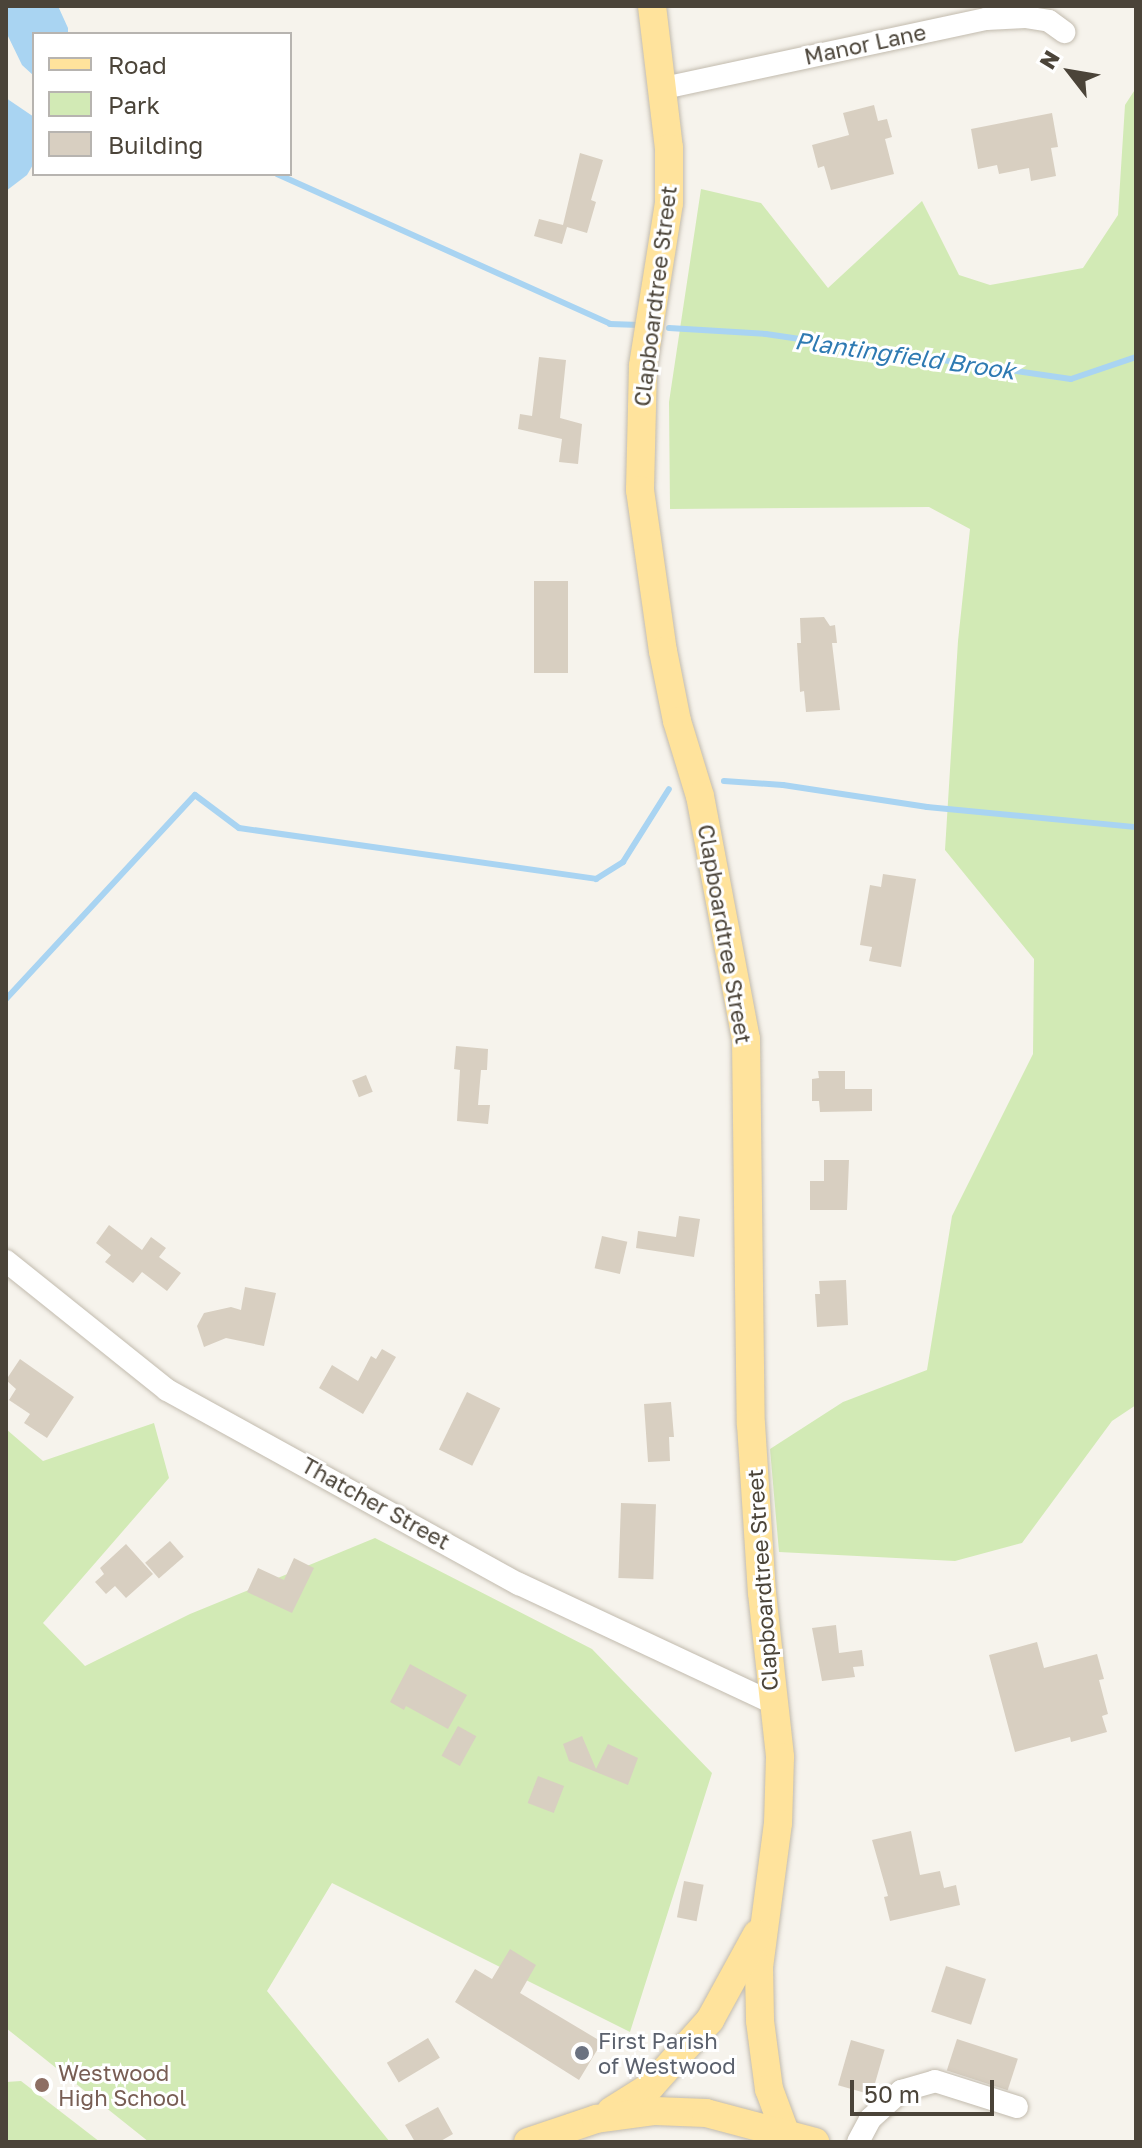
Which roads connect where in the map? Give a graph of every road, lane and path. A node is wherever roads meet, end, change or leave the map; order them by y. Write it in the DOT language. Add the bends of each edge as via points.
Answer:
graph roads {
  1 [pos="652,6"];
  2 [pos="1064,32"];
  3 [pos="664,88"];
  4 [pos="6,1261"];
  5 [pos="771,1702"];
  6 [pos="764,1919"];
  7 [pos="1017,2107"];
  8 [pos="596,2119"];
  9 [pos="787,2138"];
  10 [pos="543,2139"];
  11 [pos="815,2142"];
  12 [pos="858,2142"];
  1 -- 3 [label="main road, Clapboardtree Street"];
  2 -- 3 [label="street, Manor Lane" via="1049,21 986,19"];
  3 -- 5 [label="main road, Clapboardtree Street" via="669,203 643,366 640,490 663,651 700,796 746,1039 751,1424"];
  4 -- 5 [label="street, Thatcher Street" via="167,1390 519,1584"];
  5 -- 6 [label="main road, Clapboardtree Street" via="780,1757 778,1823"];
  6 -- 8 [label="main road, Clapboardtree Street" via="710,2020 651,2086"];
  6 -- 9 [label="main road, Clapboardtree Street" via="760,2021 769,2089"];
  7 -- 12 [label="street" via="935,2081 901,2091 870,2119"];
  8 -- 9 [label="main road" via="655,2111 706,2113"];
  8 -- 10 [label="main road"];
  9 -- 11 [label="main road"];
}
